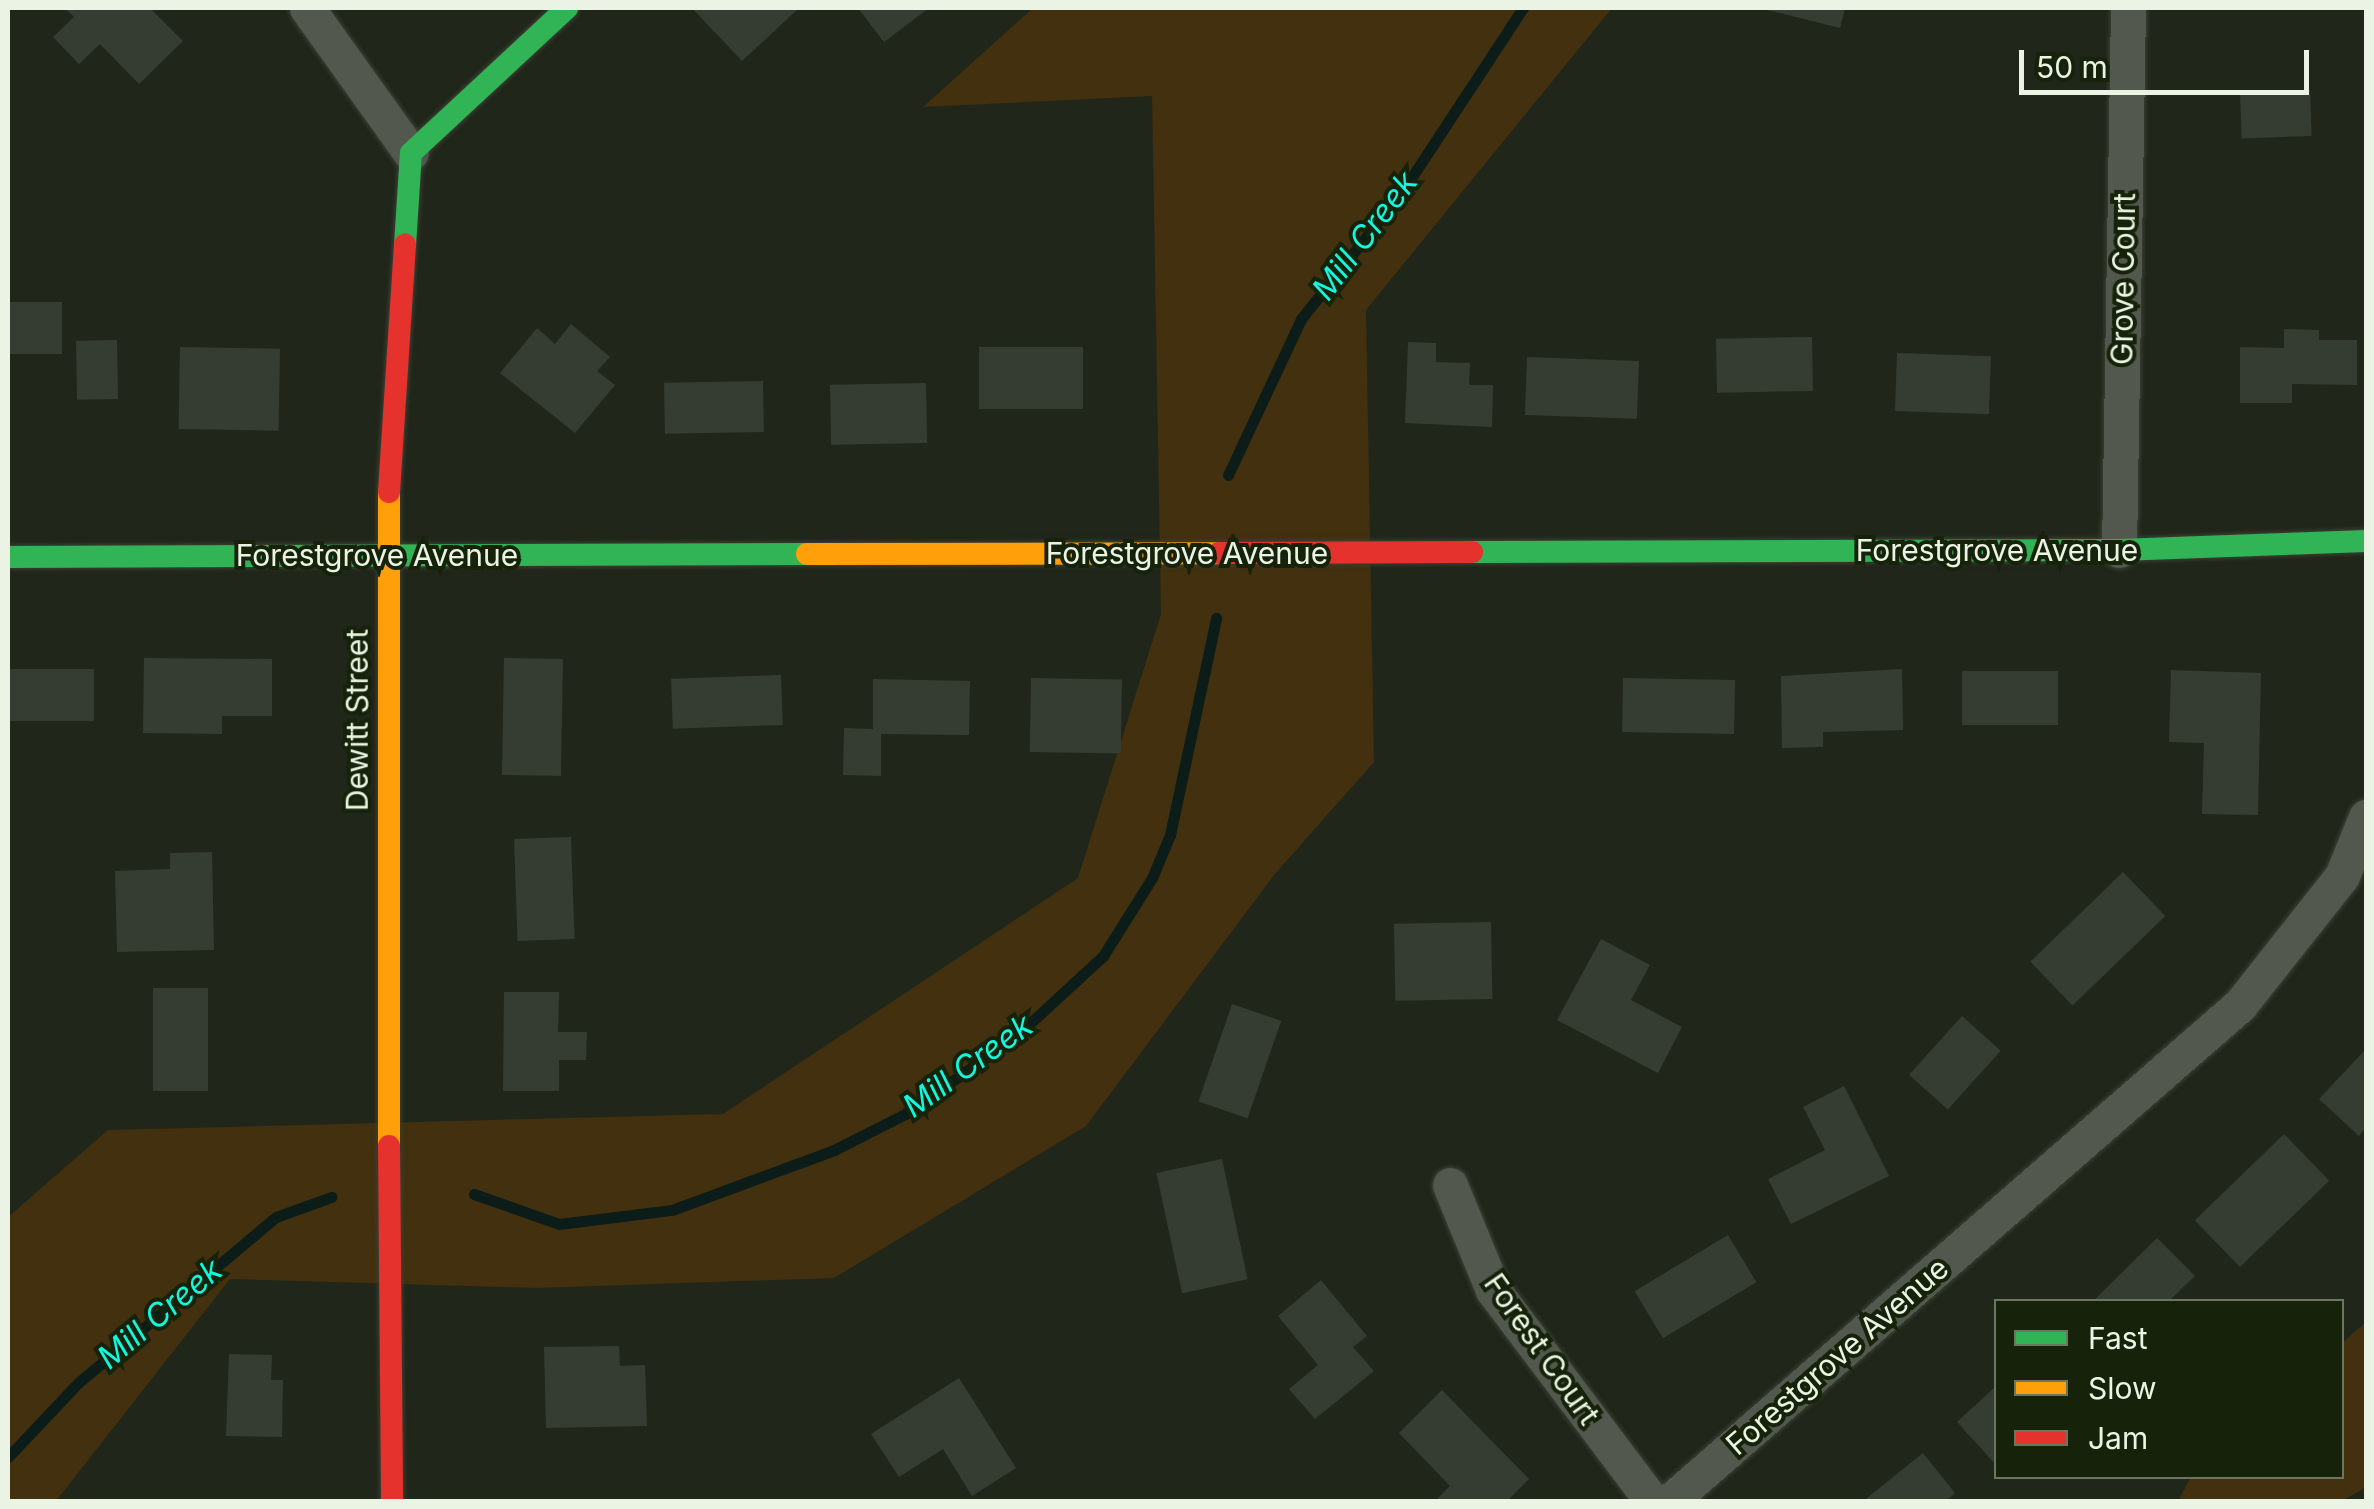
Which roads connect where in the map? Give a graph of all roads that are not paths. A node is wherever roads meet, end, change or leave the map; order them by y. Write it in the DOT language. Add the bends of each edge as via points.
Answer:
graph roads {
  1 [pos="307,8"];
  2 [pos="567,8"];
  3 [pos="2128,8"];
  4 [pos="411,152"];
  5 [pos="2366,542"];
  6 [pos="2119,550"];
  7 [pos="385,555"];
  8 [pos="8,557"];
  9 [pos="2366,818"];
  10 [pos="1450,1184"];
  11 [pos="392,1502"];
  12 [pos="1653,1502"];
  13 [pos="1669,1502"];
  1 -- 4 [label="street"];
  2 -- 4 [label="street"];
  3 -- 6 [label="street, Grove Court"];
  4 -- 7 [label="street, Dewitt Street"];
  5 -- 6 [label="street, Forestgrove Avenue"];
  6 -- 7 [label="street, Forestgrove Avenue"];
  7 -- 8 [label="street, Forestgrove Avenue"];
  7 -- 11 [label="street, Dewitt Street"];
  9 -- 13 [label="street, Forestgrove Avenue" via="2342,876 2240,1005"];
  10 -- 12 [label="street, Forest Court" via="1493,1290"];
}
